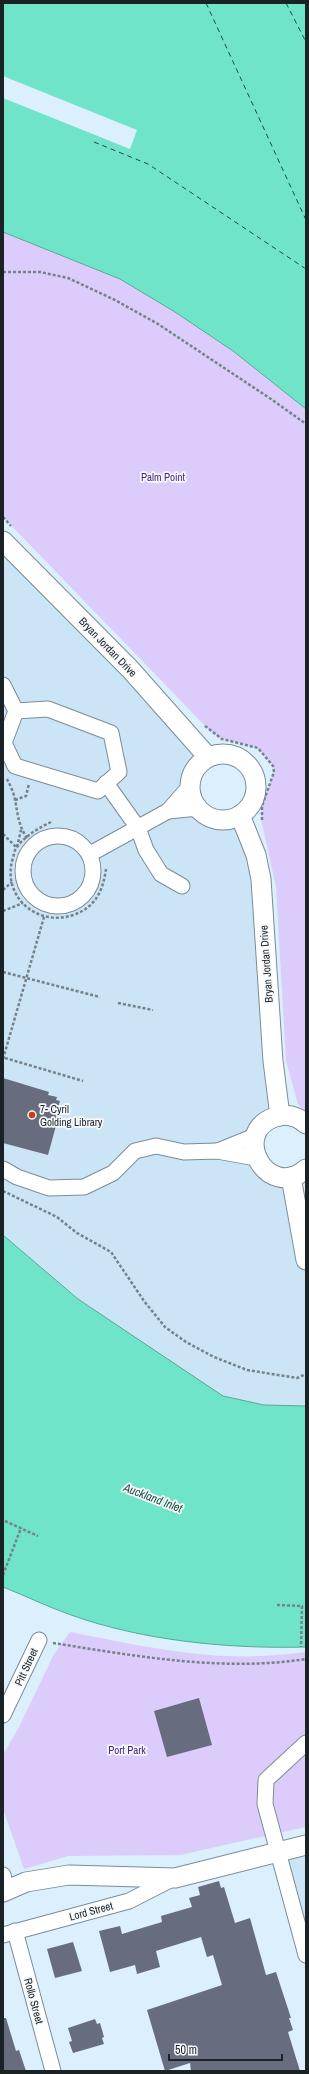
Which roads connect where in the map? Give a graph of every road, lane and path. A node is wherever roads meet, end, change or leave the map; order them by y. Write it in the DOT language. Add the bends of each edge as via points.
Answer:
graph roads {
  1 [pos="3,272"];
  2 [pos="306,424"];
  3 [pos="3,541"];
  4 [pos="3,684"];
  5 [pos="16,711"];
  6 [pos="208,757"];
  7 [pos="6,777"];
  8 [pos="30,782"];
  9 [pos="106,783"];
  10 [pos="190,786"];
  11 [pos="15,800"];
  12 [pos="198,808"];
  13 [pos="168,811"];
  14 [pos="240,814"];
  15 [pos="51,822"];
  16 [pos="138,828"];
  17 [pos="21,830"];
  18 [pos="3,834"];
  19 [pos="27,838"];
  20 [pos="16,847"];
  21 [pos="90,854"];
  22 [pos="106,869"];
  23 [pos="12,882"];
  24 [pos="182,886"];
  25 [pos="3,890"];
  26 [pos="23,903"];
  27 [pos="3,911"];
  28 [pos="44,917"];
  29 [pos="3,972"];
  30 [pos="27,978"];
  31 [pos="100,997"];
  32 [pos="118,1003"];
  33 [pos="153,1010"];
  34 [pos="4,1058"];
  35 [pos="83,1081"];
  36 [pos="280,1116"];
  37 [pos="306,1124"];
  38 [pos="255,1136"];
  39 [pos="217,1151"];
  40 [pos="256,1158"];
  41 [pos="3,1169"];
  42 [pos="299,1173"];
  43 [pos="3,1191"];
  44 [pos="306,1260"];
  45 [pos="306,1374"];
  46 [pos="5,1521"];
  47 [pos="21,1528"];
  48 [pos="38,1536"];
  49 [pos="3,1575"];
  50 [pos="277,1605"];
  51 [pos="38,1640"];
  52 [pos="301,1647"];
  53 [pos="306,1659"];
  54 [pos="3,1716"];
  55 [pos="306,1743"];
  56 [pos="306,1845"];
  57 [pos="277,1852"];
  58 [pos="175,1878"];
  59 [pos="4,1886"];
  60 [pos="9,1933"];
  61 [pos="306,1955"];
  62 [pos="53,2071"];
  1 -- 2 [label="path" via="40,272 68,278 115,300 158,324"];
  3 -- 6 [label="main road, Bryan Jordan Drive" via="130,669"];
  4 -- 5 [label="street"];
  5 -- 9 [label="street" via="48,709 111,733 119,772"];
  5 -- 9 [label="street" via="4,743 14,766 98,791"];
  6 -- 10 [label="main road" via="199,764 192,775"];
  6 -- 14 [label="main road" via="227,754 244,762 250,768 254,778 254,794 248,808"];
  7 -- 11 [label="path"];
  8 -- 11 [label="path" via="26,796"];
  9 -- 16 [label="street"];
  10 -- 12 [label="main road" via="192,798"];
  10 -- 13 [label="street"];
  11 -- 17 [label="path"];
  12 -- 13 [label="street"];
  12 -- 14 [label="main road" via="207,816 218,819 229,819"];
  13 -- 16 [label="street"];
  14 -- 36 [label="main road, Bryan Jordan Drive" via="256,854 261,879 273,1061"];
  15 -- 19 [label="path" via="36,829"];
  16 -- 21 [label="street"];
  16 -- 24 [label="street" via="146,850 161,874"];
  17 -- 19 [label="path"];
  17 -- 20 [label="path"];
  18 -- 20 [label="path"];
  19 -- 20 [label="path"];
  20 -- 23 [label="path" via="11,868"];
  21 -- 21 [label="street" via="83,844 73,838 48,836 29,850 24,862 23,874 26,885 32,895 46,904 63,906 74,903 90,887 94,876"];
  22 -- 28 [label="path" via="101,891 83,912 57,919"];
  23 -- 25 [label="path"];
  23 -- 26 [label="path"];
  26 -- 27 [label="path"];
  26 -- 28 [label="path"];
  28 -- 30 [label="path"];
  29 -- 30 [label="path"];
  30 -- 31 [label="path"];
  30 -- 34 [label="path"];
  32 -- 33 [label="path"];
  34 -- 35 [label="path"];
  36 -- 37 [label="main road" via="291,1116"];
  36 -- 38 [label="main road" via="269,1119"];
  38 -- 39 [label="street"];
  38 -- 40 [label="main road" via="253,1148"];
  39 -- 40 [label="street"];
  39 -- 41 [label="street" via="184,1152 156,1146 135,1151 113,1173 84,1187 50,1188 17,1178"];
  40 -- 42 [label="main road" via="270,1174 280,1177"];
  42 -- 44 [label="main road"];
  43 -- 45 [label="path" via="57,1217 77,1233 111,1252 165,1327 186,1342 247,1370 297,1378"];
  46 -- 47 [label="path"];
  47 -- 48 [label="path"];
  47 -- 49 [label="path"];
  50 -- 52 [label="path" via="302,1606"];
  51 -- 53 [label="path" via="216,1665 279,1663"];
  51 -- 54 [label="street, Pitt Street"];
  55 -- 57 [label="street" via="266,1780 265,1804"];
  56 -- 57 [label="main road, Lord Street"];
  57 -- 58 [label="main road, Lord Street"];
  57 -- 61 [label="street"];
  58 -- 59 [label="main road, Lord Street" via="69,1874"];
  58 -- 60 [label="street, Lord Street" via="129,1902"];
  60 -- 62 [label="street, Rollo Street"];
}
